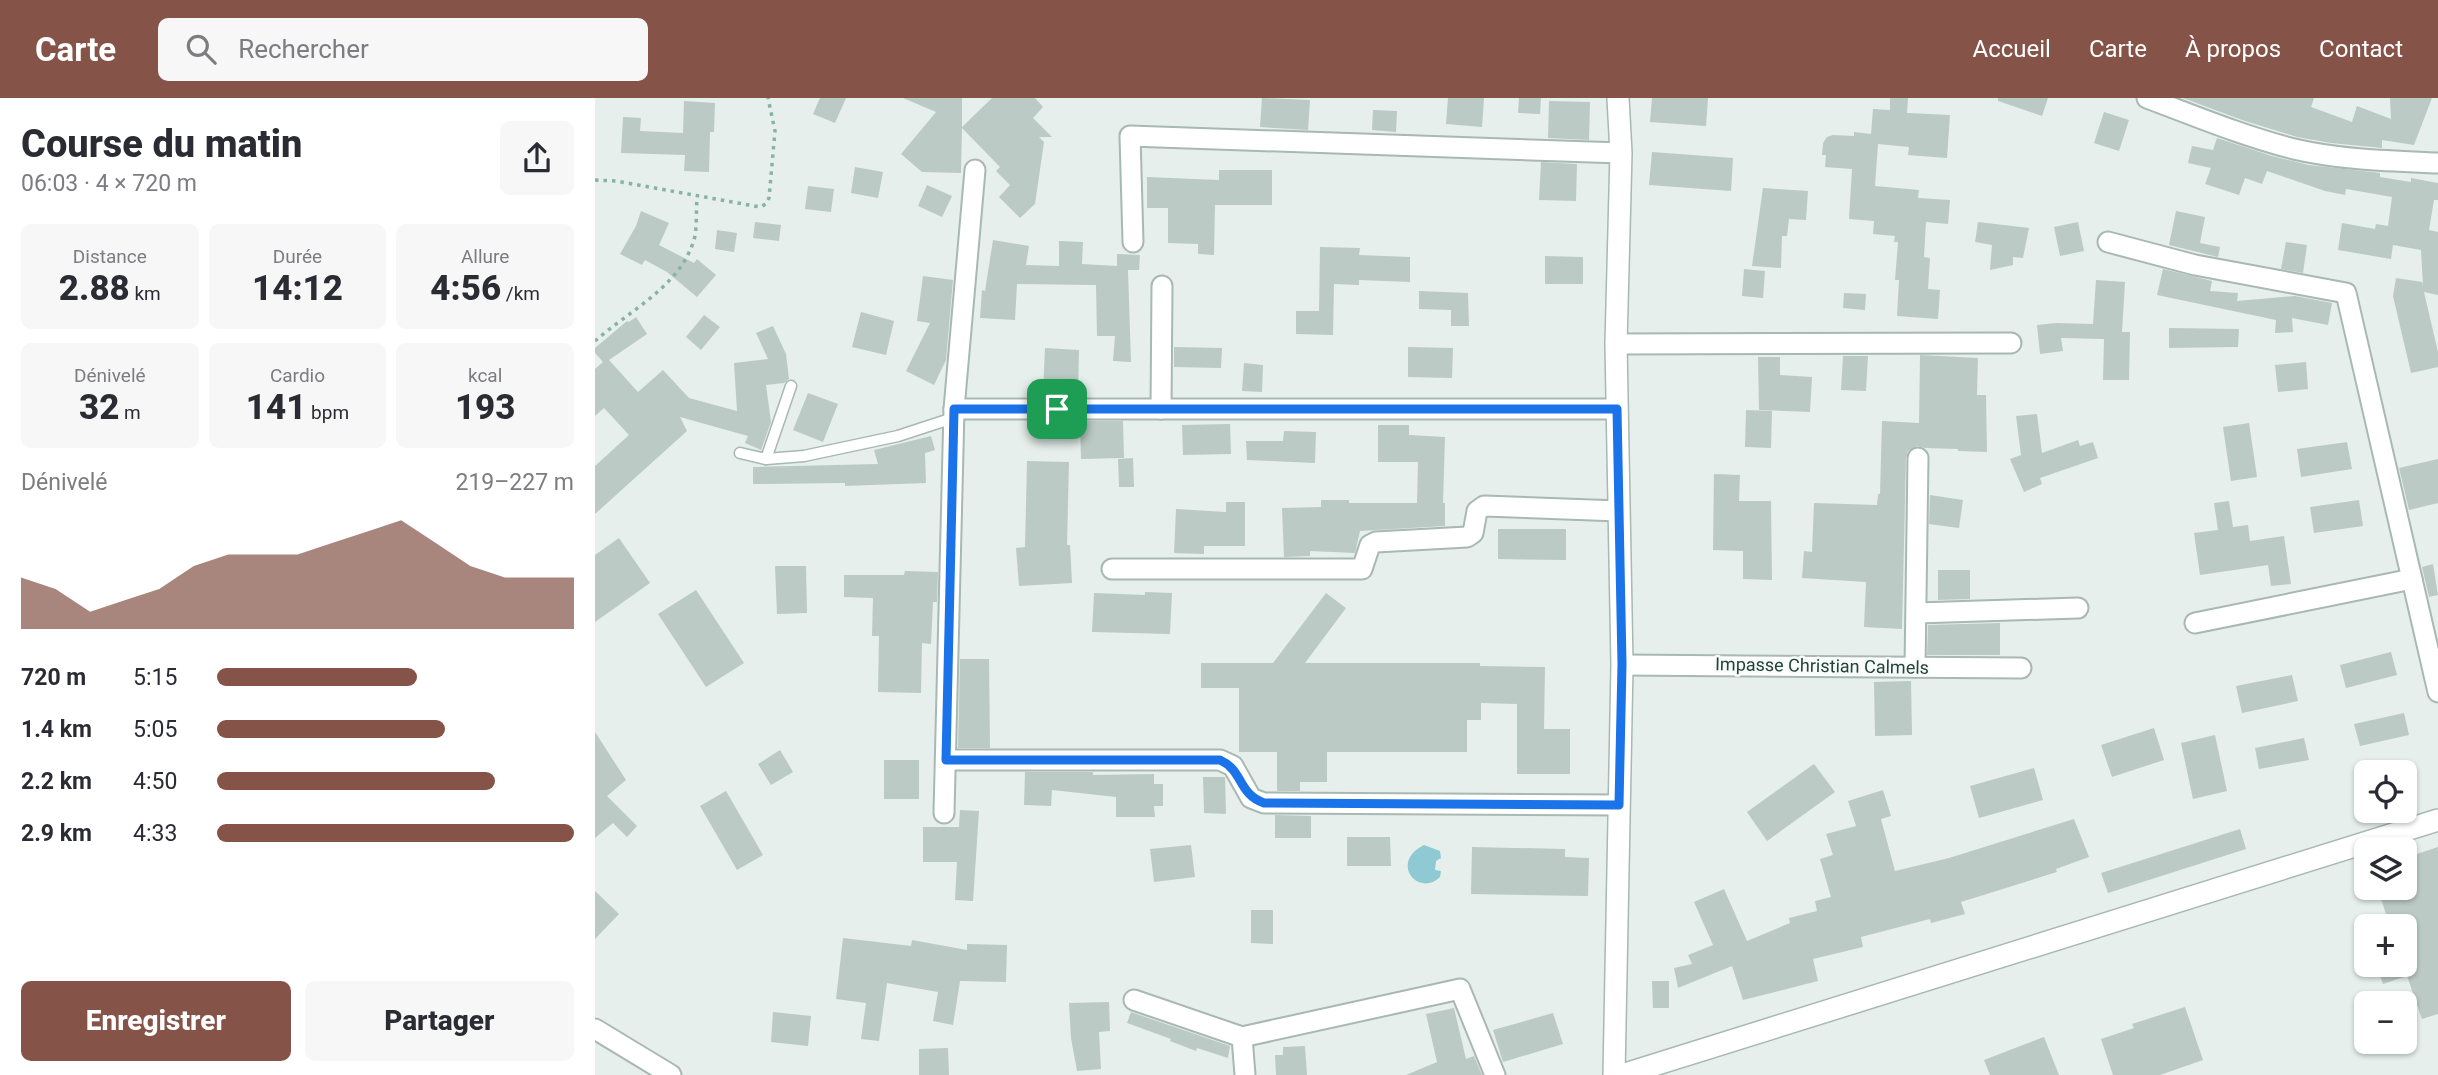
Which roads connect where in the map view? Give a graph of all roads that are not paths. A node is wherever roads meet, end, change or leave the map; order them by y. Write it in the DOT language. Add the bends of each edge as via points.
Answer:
graph roads {
  1 [pos="1618,98"];
  2 [pos="2147,98"];
  3 [pos="1621,153"];
  4 [pos="2438,163"];
  5 [pos="975,170"];
  6 [pos="2108,242"];
  7 [pos="1133,243"];
  8 [pos="1162,286"];
  9 [pos="2011,343"];
  10 [pos="1616,344"];
  11 [pos="791,386"];
  12 [pos="1161,409"];
  13 [pos="1617,409"];
  14 [pos="953,414"];
  15 [pos="740,453"];
  16 [pos="766,458"];
  17 [pos="1917,458"];
  18 [pos="1619,511"];
  19 [pos="1112,569"];
  20 [pos="2412,579"];
  21 [pos="2078,608"];
  22 [pos="1917,613"];
  23 [pos="2195,623"];
  24 [pos="1622,664"];
  25 [pos="1915,667"];
  26 [pos="2021,668"];
  27 [pos="2438,692"];
  28 [pos="946,760"];
  29 [pos="1619,805"];
  30 [pos="944,813"];
  31 [pos="2438,820"];
  32 [pos="1134,1000"];
  33 [pos="595,1029"];
  34 [pos="1242,1037"];
  35 [pos="671,1075"];
  36 [pos="1245,1075"];
  37 [pos="1495,1075"];
  38 [pos="1614,1075"];
  39 [pos="1622,1075"];
  1 -- 3 [label="street"];
  2 -- 4 [label="street" via="2295,149 2353,159"];
  3 -- 7 [label="street" via="1129,136"];
  3 -- 10 [label="street"];
  5 -- 14 [label="street"];
  6 -- 20 [label="street" via="2195,265 2346,293"];
  8 -- 12 [label="street"];
  9 -- 10 [label="street"];
  10 -- 13 [label="street"];
  11 -- 16 [label="lane"];
  12 -- 13 [label="street"];
  12 -- 14 [label="street"];
  13 -- 18 [label="street"];
  14 -- 16 [label="lane" via="898,436 804,456"];
  14 -- 28 [label="street"];
  15 -- 16 [label="lane"];
  17 -- 22 [label="street"];
  18 -- 19 [label="street" via="1484,506 1467,537 1376,542 1370,545 1362,569"];
  18 -- 24 [label="street"];
  20 -- 23 [label="street"];
  20 -- 27 [label="street"];
  21 -- 22 [label="street"];
  22 -- 25 [label="street"];
  24 -- 25 [label="street, Impasse Christian Calmels"];
  24 -- 29 [label="street"];
  25 -- 26 [label="street, Impasse Christian Calmels"];
  28 -- 29 [label="street" via="1220,760 1233,766 1251,798 1264,803"];
  28 -- 30 [label="street"];
  29 -- 38 [label="street"];
  31 -- 39 [label="street"];
  32 -- 34 [label="street"];
  33 -- 35 [label="street"];
  34 -- 36 [label="street"];
  34 -- 37 [label="street" via="1460,989"];
}
